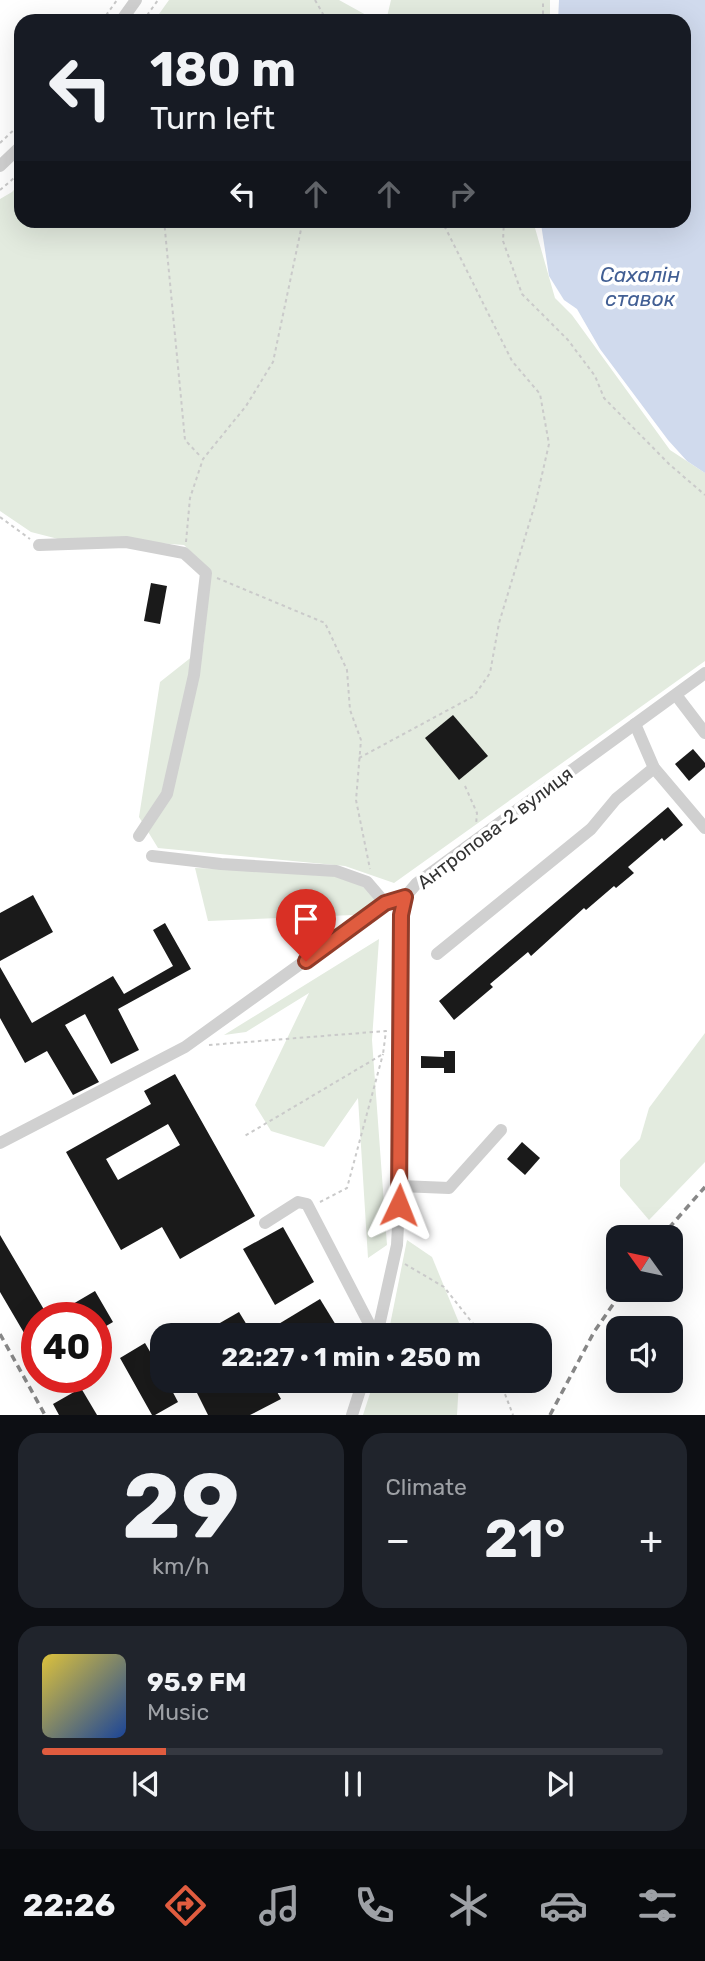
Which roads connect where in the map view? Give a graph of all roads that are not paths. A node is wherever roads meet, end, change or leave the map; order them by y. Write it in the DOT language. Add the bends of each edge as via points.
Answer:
graph roads {
  1 [pos="14,153"];
  2 [pos="0,166"];
  3 [pos="39,545"];
  4 [pos="705,673"];
  5 [pos="676,695"];
  6 [pos="635,724"];
  7 [pos="705,733"];
  8 [pos="654,768"];
  9 [pos="705,828"];
  10 [pos="139,836"];
  11 [pos="152,856"];
  12 [pos="405,897"];
  13 [pos="385,903"];
  14 [pos="437,954"];
  15 [pos="500,1130"];
  16 [pos="0,1143"];
  17 [pos="400,1186"];
  18 [pos="265,1223"];
  19 [pos="370,1323"];
  20 [pos="379,1323"];
  21 [pos="359,1393"];
  22 [pos="352,1415"];
  1 -- 2 [label="street"];
  3 -- 10 [label="street" via="125,542 184,553 206,573 194,675 167,794"];
  4 -- 5 [label="street, Антропова-2 вулиця"];
  5 -- 6 [label="street, Антропова-2 вулиця"];
  5 -- 7 [label="street"];
  6 -- 8 [label="street"];
  6 -- 12 [label="street, Антропова-2 вулиця" via="417,883"];
  8 -- 9 [label="street"];
  8 -- 14 [label="street" via="616,799 592,829"];
  11 -- 13 [label="street" via="336,871 367,882"];
  12 -- 13 [label="street"];
  12 -- 17 [label="street, Антропова-2 вулиця" via="401,915"];
  13 -- 16 [label="street" via="185,1047"];
  15 -- 17 [label="street" via="449,1188"];
  17 -- 20 [label="street, Антропова-2 вулиця" via="394,1258"];
  18 -- 19 [label="street" via="298,1202 307,1204"];
  21 -- 22 [label="street"];
}
